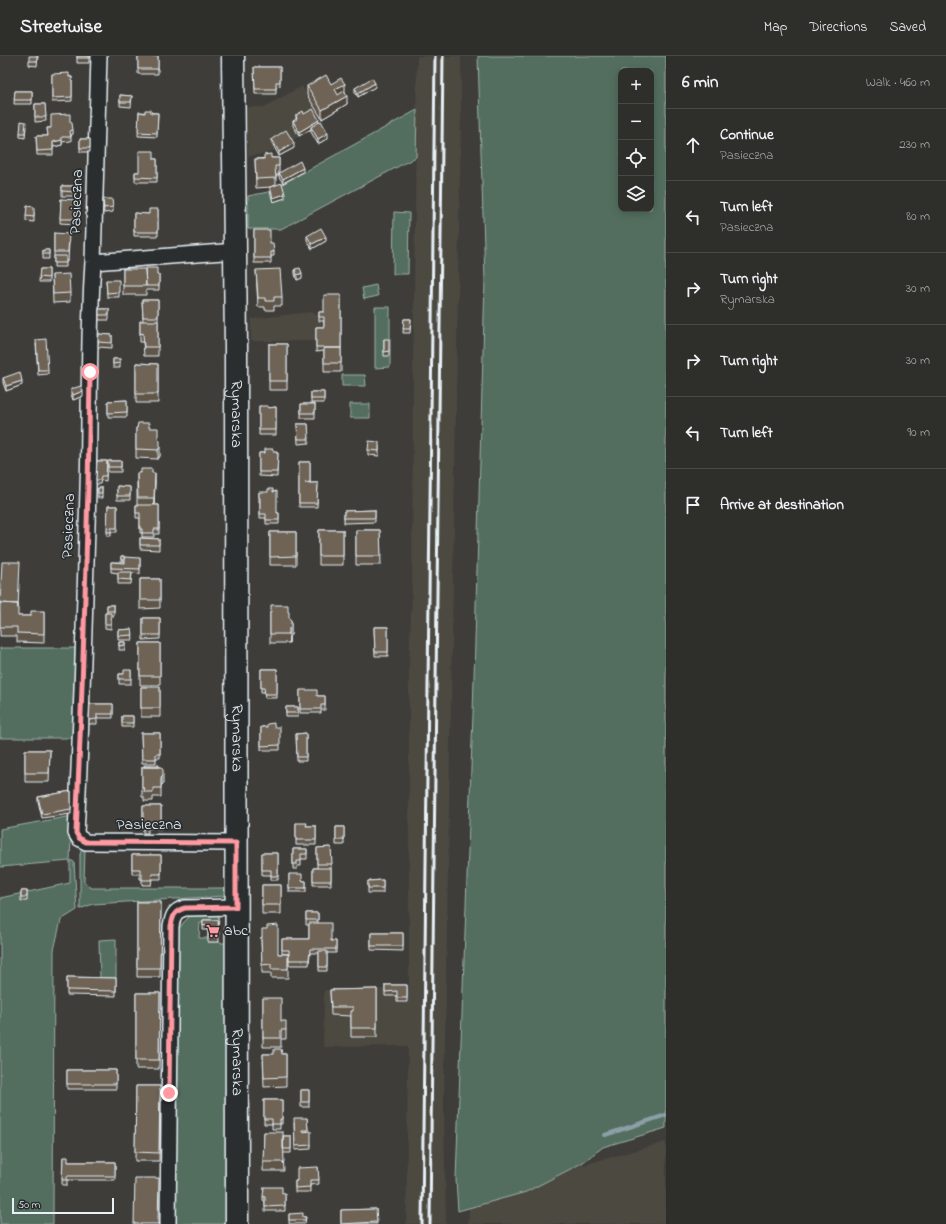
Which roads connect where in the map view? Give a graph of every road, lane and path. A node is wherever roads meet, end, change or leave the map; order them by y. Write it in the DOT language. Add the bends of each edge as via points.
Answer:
graph roads {
  1 [pos="98,56"];
  2 [pos="233,56"];
  3 [pos="236,251"];
  4 [pos="93,262"];
  5 [pos="236,843"];
  6 [pos="236,907"];
  7 [pos="168,1224"];
  8 [pos="237,1224"];
  1 -- 4 [label="street, Pasieczna"];
  2 -- 3 [label="main road, Rymarska"];
  3 -- 4 [label="street"];
  3 -- 5 [label="main road, Rymarska"];
  4 -- 5 [label="street, Pasieczna" via="81,737 76,833 86,842"];
  5 -- 6 [label="main road, Rymarska"];
  6 -- 7 [label="street" via="185,908 172,916"];
  6 -- 8 [label="main road, Rymarska"];
}
